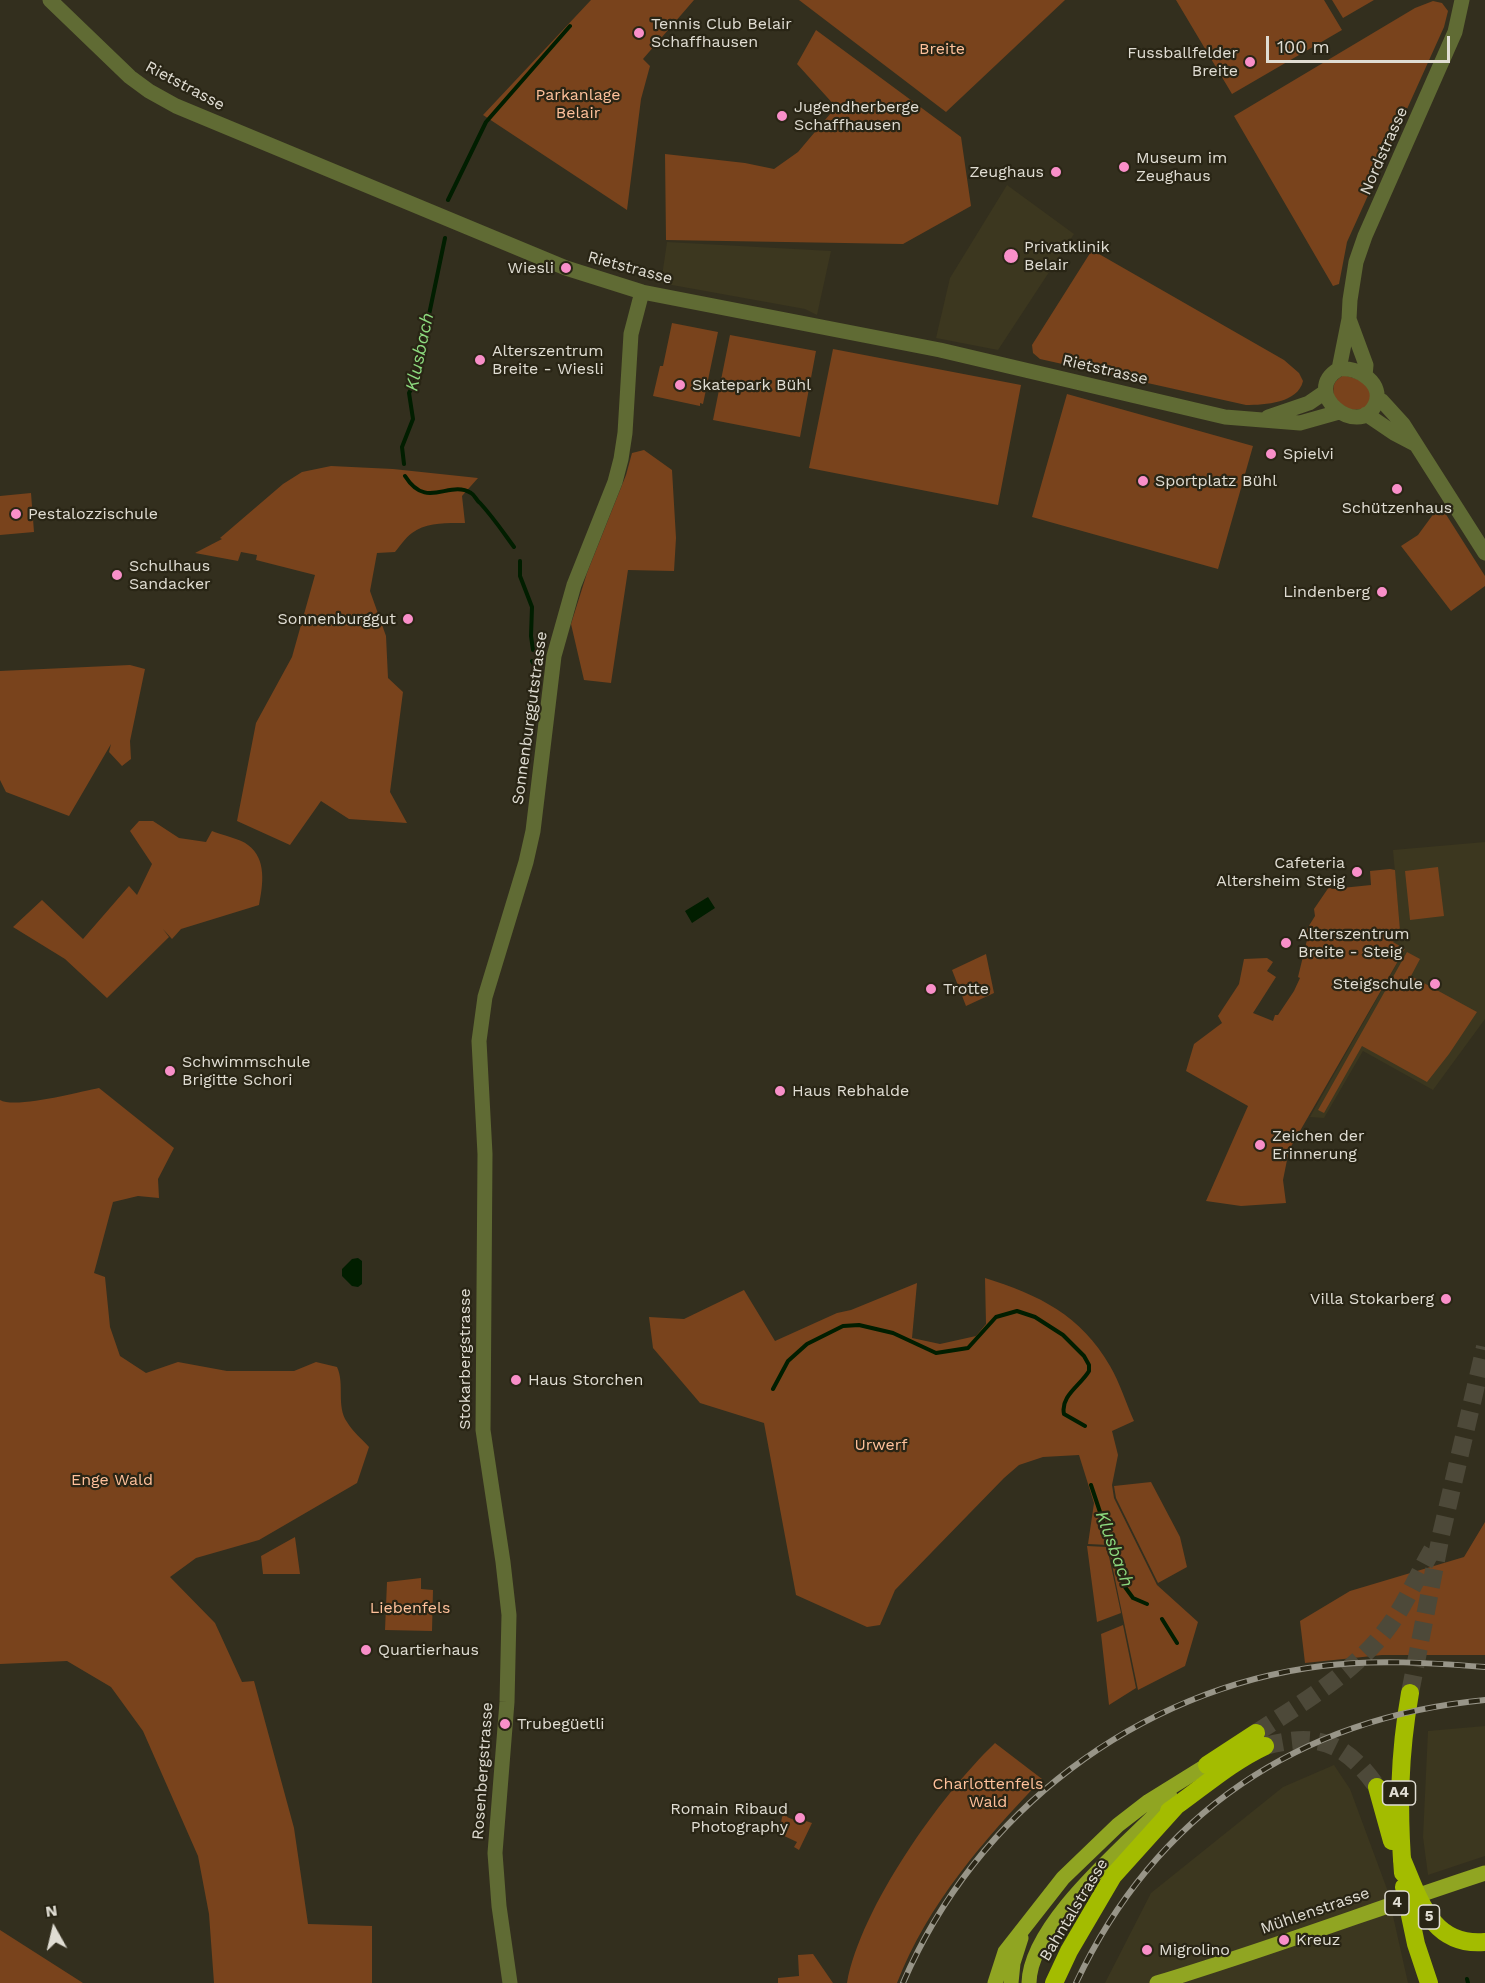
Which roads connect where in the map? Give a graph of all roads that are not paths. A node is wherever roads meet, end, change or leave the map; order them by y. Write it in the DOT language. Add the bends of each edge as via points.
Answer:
graph roads {
  1 [pos="50,0"];
  2 [pos="1462,0"];
  3 [pos="642,292"];
  4 [pos="1349,319"];
  5 [pos="1339,369"];
  6 [pos="1365,376"];
  7 [pos="1325,392"];
  8 [pos="1377,399"];
  9 [pos="1339,412"];
  10 [pos="1366,414"];
  11 [pos="1261,420"];
  12 [pos="1414,444"];
  13 [pos="1485,553"];
  14 [pos="485,1154"];
  15 [pos="503,1562"];
  16 [pos="1410,1693"];
  17 [pos="1207,1765"];
  18 [pos="1377,1787"];
  19 [pos="1168,1789"];
  20 [pos="1177,1805"];
  21 [pos="1140,1830"];
  22 [pos="1400,1855"];
  23 [pos="1485,1873"];
  24 [pos="1026,1924"];
  25 [pos="1485,1942"];
  26 [pos="510,1983"];
  27 [pos="995,1983"];
  28 [pos="1011,1983"];
  29 [pos="1029,1983"];
  30 [pos="1054,1983"];
  31 [pos="1157,1983"];
  32 [pos="1429,1983"];
  1 -- 3 [label="street, Rietstrasse" via="130,77 176,106 581,274"];
  2 -- 4 [label="street, Nordstrasse" via="1455,32 1365,236 1356,262"];
  3 -- 11 [label="street, Rietstrasse" via="940,350 1226,417"];
  3 -- 14 [label="street, Sonnenburggutstrasse" via="631,334 621,459 560,630 533,831 485,998 479,1041"];
  4 -- 5 [label="street, Nordstrasse"];
  4 -- 6 [label="street" via="1366,365"];
  5 -- 6 [label="street"];
  5 -- 7 [label="street" via="1327,381"];
  6 -- 8 [label="street" via="1376,388"];
  7 -- 9 [label="street"];
  7 -- 11 [label="street, Rietstrasse" via="1309,403"];
  8 -- 10 [label="street"];
  8 -- 12 [label="street" via="1403,424"];
  9 -- 10 [label="street" via="1353,417"];
  9 -- 11 [label="street, Rietstrasse" via="1300,423"];
  10 -- 12 [label="street"];
  12 -- 13 [label="street"];
  14 -- 15 [label="street, Stokarbergstrasse" via="482,1421"];
  15 -- 26 [label="street, Rosenbergstrasse" via="509,1615 508,1666 495,1853"];
  16 -- 22 [label="highway, A4" via="1399,1784"];
  17 -- 19 [label="main road"];
  17 -- 20 [label="highway" via="1261,1740"];
  18 -- 22 [label="highway, 5"];
  19 -- 21 [label="main road" via="1168,1801"];
  19 -- 24 [label="main road" via="1097,1845 1063,1878"];
  20 -- 21 [label="highway"];
  20 -- 30 [label="highway, Bahntalstrasse" via="1113,1876"];
  21 -- 29 [label="main road" via="1060,1914 1035,1953"];
  22 -- 25 [label="highway, 5, bridge" via="1434,1924 1455,1938"];
  22 -- 32 [label="highway, A4, bridge" via="1416,1944"];
  23 -- 31 [label="main road, Mühlenstrasse / 4"];
  24 -- 27 [label="main road" via="1005,1952"];
  24 -- 28 [label="main road" via="1016,1951"];
}
